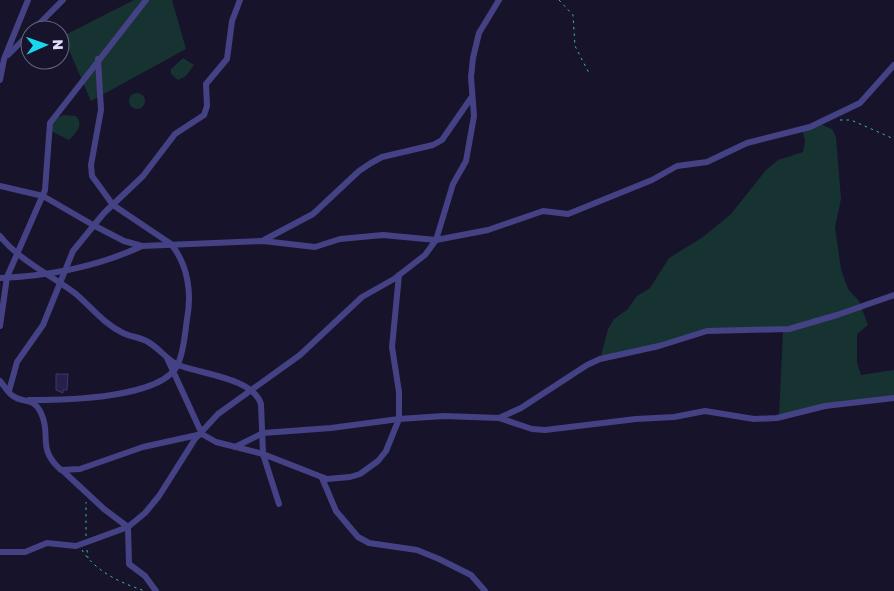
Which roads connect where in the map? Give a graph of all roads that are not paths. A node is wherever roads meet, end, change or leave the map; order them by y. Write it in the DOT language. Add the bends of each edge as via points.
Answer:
graph roads {
  1 [pos="28,0"];
  2 [pos="63,0"];
  3 [pos="146,0"];
  4 [pos="240,0"];
  5 [pos="498,0"];
  6 [pos="42,20"];
  7 [pos="20,42"];
  8 [pos="98,59"];
  9 [pos="2,61"];
  10 [pos="894,65"];
  11 [pos="0,80"];
  12 [pos="472,98"];
  13 [pos="0,186"];
  14 [pos="43,196"];
  15 [pos="113,206"];
  16 [pos="93,225"];
  17 [pos="0,236"];
  18 [pos="436,240"];
  19 [pos="263,241"];
  20 [pos="171,244"];
  21 [pos="142,246"];
  22 [pos="16,254"];
  23 [pos="64,272"];
  24 [pos="49,275"];
  25 [pos="399,275"];
  26 [pos="4,278"];
  27 [pos="60,282"];
  28 [pos="894,295"];
  29 [pos="0,326"];
  30 [pos="167,358"];
  31 [pos="178,365"];
  32 [pos="173,372"];
  33 [pos="0,381"];
  34 [pos="253,390"];
  35 [pos="9,392"];
  36 [pos="894,398"];
  37 [pos="29,400"];
  38 [pos="499,418"];
  39 [pos="400,419"];
  40 [pos="263,433"];
  41 [pos="202,434"];
  42 [pos="235,447"];
  43 [pos="263,454"];
  44 [pos="61,470"];
  45 [pos="322,478"];
  46 [pos="280,504"];
  47 [pos="128,527"];
  48 [pos="0,552"];
  49 [pos="156,591"];
  50 [pos="485,591"];
  1 -- 9 [label="street"];
  2 -- 6 [label="street"];
  3 -- 8 [label="street"];
  4 -- 15 [label="street" via="232,21 227,59 206,84 204,115 175,134 148,170"];
  5 -- 12 [label="street" via="479,33 471,77"];
  7 -- 9 [label="street"];
  8 -- 14 [label="street" via="50,123"];
  8 -- 15 [label="street" via="101,110 92,176"];
  9 -- 11 [label="street"];
  10 -- 18 [label="street" via="860,103 806,128 747,143 707,162 677,166 652,180 568,214 543,211 488,230"];
  12 -- 18 [label="street" via="474,116 466,160 453,184"];
  12 -- 19 [label="street" via="442,140 371,163 313,214"];
  13 -- 14 [label="street"];
  14 -- 16 [label="street"];
  14 -- 22 [label="street"];
  15 -- 16 [label="street"];
  15 -- 20 [label="street"];
  16 -- 21 [label="street"];
  16 -- 23 [label="street" via="73,251"];
  17 -- 22 [label="street"];
  18 -- 19 [label="street" via="354,237 315,247"];
  18 -- 25 [label="street" via="425,255"];
  19 -- 20 [label="street"];
  20 -- 21 [label="street"];
  20 -- 31 [label="street" via="184,265 189,292"];
  21 -- 23 [label="street"];
  22 -- 24 [label="street"];
  22 -- 26 [label="street"];
  23 -- 24 [label="street"];
  23 -- 27 [label="street"];
  24 -- 26 [label="street"];
  24 -- 27 [label="street"];
  25 -- 34 [label="street" via="362,297 300,355"];
  25 -- 39 [label="street" via="392,347"];
  26 -- 29 [label="street"];
  27 -- 30 [label="street" via="109,324 147,341"];
  27 -- 35 [label="street" via="43,325 17,362"];
  28 -- 38 [label="street" via="788,329 707,331 600,359"];
  30 -- 31 [label="street"];
  30 -- 32 [label="street"];
  31 -- 32 [label="street"];
  31 -- 34 [label="street"];
  32 -- 37 [label="street" via="140,391 84,400"];
  32 -- 41 [label="street"];
  33 -- 35 [label="street"];
  34 -- 40 [label="street" via="261,404"];
  34 -- 41 [label="street" via="218,414"];
  35 -- 37 [label="street" via="12,396"];
  36 -- 38 [label="street" via="825,406 777,418 748,418 705,411 545,430"];
  37 -- 44 [label="street" via="42,414 48,453"];
  38 -- 39 [label="street" via="444,416"];
  39 -- 40 [label="street"];
  39 -- 45 [label="street" via="378,461 360,474"];
  40 -- 42 [label="street"];
  40 -- 43 [label="street"];
  41 -- 42 [label="street"];
  41 -- 44 [label="street" via="142,446 80,469"];
  41 -- 47 [label="street" via="195,439 159,496"];
  42 -- 43 [label="street"];
  43 -- 45 [label="street"];
  43 -- 46 [label="street"];
  44 -- 47 [label="street"];
  45 -- 50 [label="street" via="336,511 358,537 416,550 439,559 471,575"];
  47 -- 48 [label="street" via="82,543 66,546 47,543 25,552"];
  47 -- 49 [label="street" via="129,564 145,576"];
}
